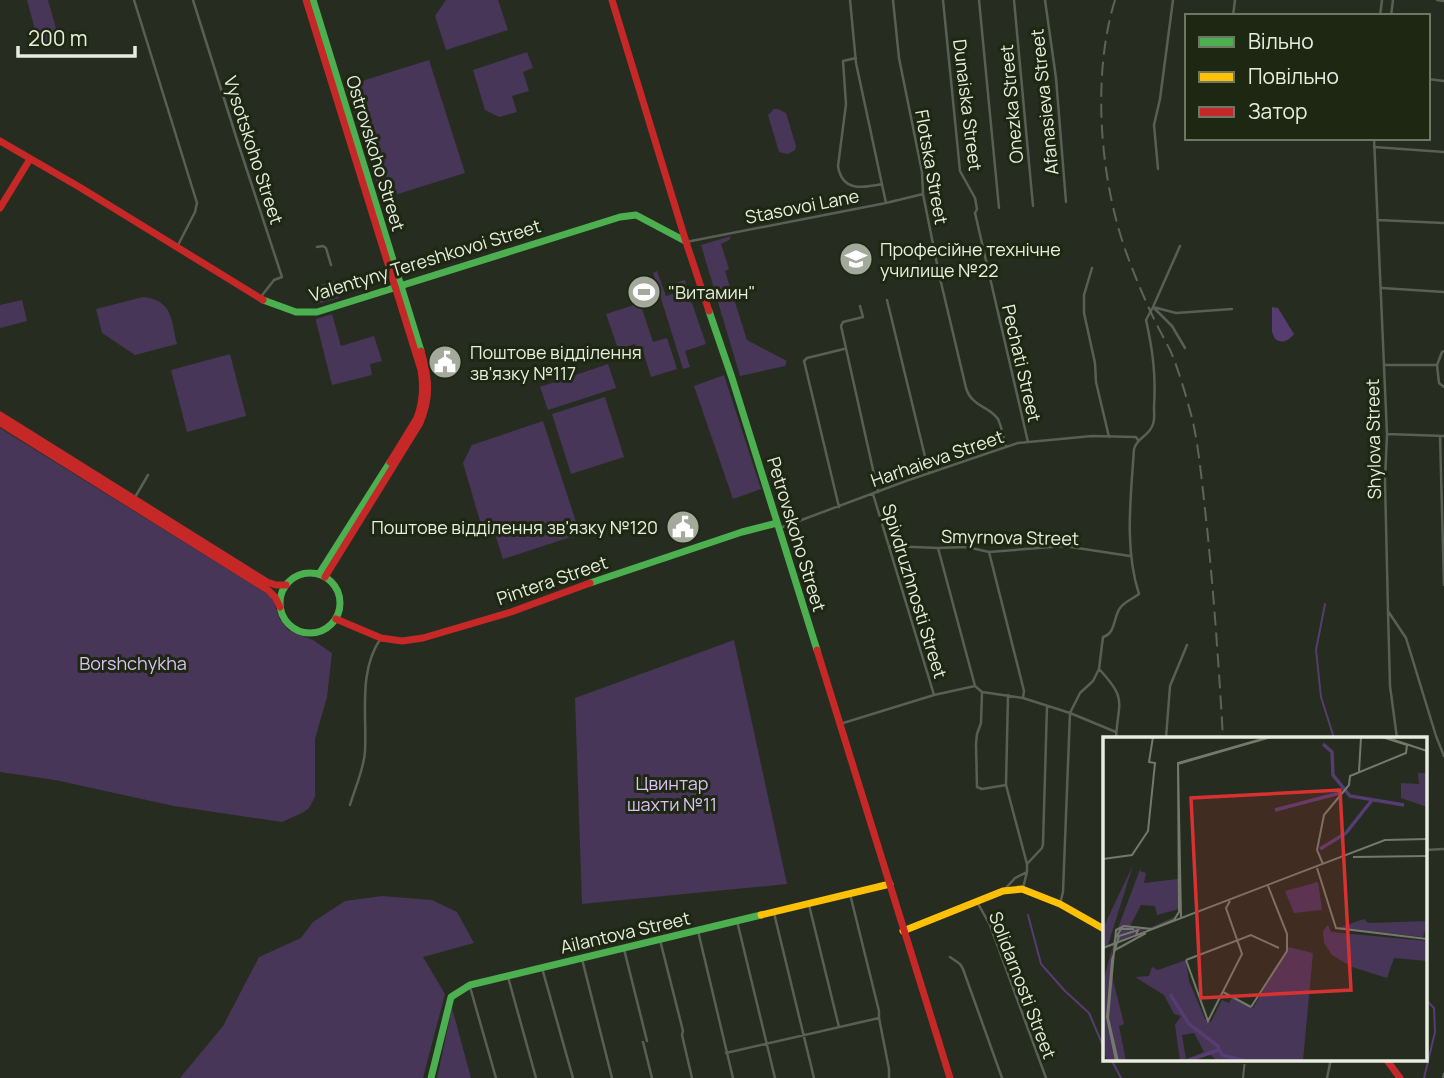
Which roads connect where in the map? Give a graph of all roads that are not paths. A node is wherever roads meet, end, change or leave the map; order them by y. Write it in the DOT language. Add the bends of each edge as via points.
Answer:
graph roads {
  1 [pos="134,0"];
  2 [pos="193,0"];
  3 [pos="306,0"];
  4 [pos="313,0"];
  5 [pos="612,0"];
  6 [pos="850,0"];
  7 [pos="893,0"];
  8 [pos="943,0"];
  9 [pos="979,0"];
  10 [pos="1014,0"];
  11 [pos="1045,0"];
  12 [pos="1173,0"];
  13 [pos="1437,0"];
  14 [pos="1444,1"];
  15 [pos="856,58"];
  16 [pos="1374,140"];
  17 [pos="0,141"];
  18 [pos="1374,147"];
  19 [pos="1444,152"];
  20 [pos="30,159"];
  21 [pos="1158,169"];
  22 [pos="883,184"];
  23 [pos="923,194"];
  24 [pos="1066,202"];
  25 [pos="886,203"];
  26 [pos="1033,206"];
  27 [pos="0,208"];
  28 [pos="999,208"];
  29 [pos="977,209"];
  30 [pos="1378,220"];
  31 [pos="1444,223"];
  32 [pos="686,242"];
  33 [pos="1180,246"];
  34 [pos="177,247"];
  35 [pos="317,247"];
  36 [pos="331,265"];
  37 [pos="1093,268"];
  38 [pos="398,287"];
  39 [pos="1382,288"];
  40 [pos="1444,292"];
  41 [pos="260,299"];
  42 [pos="887,300"];
  43 [pos="860,306"];
  44 [pos="1153,307"];
  45 [pos="1232,309"];
  46 [pos="845,348"];
  47 [pos="1185,348"];
  48 [pos="1444,351"];
  49 [pos="1384,365"];
  50 [pos="1437,365"];
  51 [pos="1444,387"];
  52 [pos="1,420"];
  53 [pos="1387,434"];
  54 [pos="1442,436"];
  55 [pos="1110,437"];
  56 [pos="1138,440"];
  57 [pos="1028,442"];
  58 [pos="1006,447"];
  59 [pos="929,473"];
  60 [pos="148,475"];
  61 [pos="96,479"];
  62 [pos="878,492"];
  63 [pos="873,493"];
  64 [pos="134,499"];
  65 [pos="839,507"];
  66 [pos="778,526"];
  67 [pos="889,546"];
  68 [pos="938,548"];
  69 [pos="989,552"];
  70 [pos="1130,556"];
  71 [pos="322,576"];
  72 [pos="285,584"];
  73 [pos="1444,585"];
  74 [pos="280,607"];
  75 [pos="1388,611"];
  76 [pos="336,619"];
  77 [pos="381,638"];
  78 [pos="1187,645"];
  79 [pos="1099,669"];
  80 [pos="975,686"];
  81 [pos="982,692"];
  82 [pos="934,695"];
  83 [pos="1008,695"];
  84 [pos="1023,698"];
  85 [pos="1047,706"];
  86 [pos="1070,713"];
  87 [pos="840,724"];
  88 [pos="1116,732"];
  89 [pos="1116,737"];
  90 [pos="1166,737"];
  91 [pos="1397,737"];
  92 [pos="1444,756"];
  93 [pos="1006,785"];
  94 [pos="350,805"];
  95 [pos="1444,849"];
  96 [pos="1426,850"];
  97 [pos="1027,864"];
  98 [pos="1027,872"];
  99 [pos="890,884"];
  100 [pos="1023,890"];
  101 [pos="1003,891"];
  102 [pos="850,894"];
  103 [pos="976,902"];
  104 [pos="1060,904"];
  105 [pos="809,905"];
  106 [pos="774,913"];
  107 [pos="737,921"];
  108 [pos="1103,928"];
  109 [pos="698,931"];
  110 [pos="903,931"];
  111 [pos="660,940"];
  112 [pos="624,949"];
  113 [pos="950,957"];
  114 [pos="582,959"];
  115 [pos="542,968"];
  116 [pos="508,976"];
  117 [pos="470,985"];
  118 [pos="879,1018"];
  119 [pos="839,1028"];
  120 [pos="804,1037"];
  121 [pos="766,1045"];
  122 [pos="726,1053"];
  123 [pos="1331,1060"];
  124 [pos="1387,1060"];
  125 [pos="431,1078"];
  126 [pos="496,1078"];
  127 [pos="536,1078"];
  128 [pos="573,1078"];
  129 [pos="612,1078"];
  130 [pos="652,1078"];
  131 [pos="692,1078"];
  132 [pos="733,1078"];
  133 [pos="775,1078"];
  134 [pos="814,1078"];
  135 [pos="889,1078"];
  136 [pos="950,1078"];
  137 [pos="1002,1078"];
  138 [pos="1046,1078"];
  139 [pos="1327,1078"];
  140 [pos="1400,1078"];
  1 -- 34 [label="street" via="197,203"];
  2 -- 41 [label="street, Vysotskoho Street" via="282,277"];
  3 -- 38 [label="street, Ostrovskoho Street"];
  4 -- 38 [label="street, Ostrovskoho Street"];
  5 -- 32 [label="street, Petrovskoho Street"];
  6 -- 15 [label="street"];
  7 -- 23 [label="street, Flotska Street"];
  8 -- 29 [label="street, Dunaiska Street" via="960,171"];
  9 -- 28 [label="street"];
  10 -- 26 [label="street, Onezka Street"];
  11 -- 24 [label="street, Afanasieva Street"];
  12 -- 21 [label="street" via="1154,125"];
  13 -- 14 [label="street"];
  15 -- 22 [label="street"];
  15 -- 22 [label="street" via="844,61 846,104 839,173 855,187"];
  16 -- 18 [label="street, Shylova Street"];
  17 -- 20 [label="street, Valentyny Tereshkovoi Street"];
  18 -- 19 [label="street"];
  18 -- 30 [label="street, Shylova Street"];
  20 -- 27 [label="street"];
  20 -- 34 [label="street, Valentyny Tereshkovoi Street"];
  22 -- 25 [label="street"];
  23 -- 25 [label="street, Stasovoi Lane"];
  23 -- 58 [label="street, Flotska Street" via="968,393 999,421"];
  25 -- 32 [label="street, Stasovoi Lane"];
  29 -- 57 [label="street, Pechati Street"];
  30 -- 31 [label="street"];
  30 -- 39 [label="street, Shylova Street"];
  32 -- 38 [label="street, Valentyny Tereshkovoi Street" via="632,214"];
  32 -- 66 [label="street, Petrovskoho Street"];
  33 -- 44 [label="street"];
  34 -- 41 [label="street, Valentyny Tereshkovoi Street"];
  35 -- 36 [label="street" via="326,248"];
  37 -- 55 [label="street" via="1084,295 1084,313"];
  38 -- 41 [label="street, Valentyny Tereshkovoi Street" via="307,313"];
  38 -- 71 [label="street, Ostrovskoho Street" via="424,388 421,409"];
  39 -- 40 [label="street"];
  39 -- 49 [label="street, Shylova Street"];
  42 -- 59 [label="street"];
  43 -- 46 [label="street, Spivdruzhnosti Street" via="863,317 841,324"];
  44 -- 45 [label="street" via="1175,313"];
  44 -- 47 [label="street"];
  44 -- 56 [label="street" via="1146,320 1156,381 1153,424"];
  46 -- 62 [label="street, Spivdruzhnosti Street"];
  46 -- 65 [label="street" via="804,361"];
  48 -- 50 [label="street"];
  49 -- 50 [label="street"];
  49 -- 53 [label="street, Shylova Street"];
  50 -- 51 [label="street" via="1439,383"];
  52 -- 61 [label="street"];
  53 -- 54 [label="street"];
  53 -- 75 [label="street, Shylova Street"];
  54 -- 73 [label="street"];
  55 -- 56 [label="street, Harhaieva Street"];
  55 -- 57 [label="street, Harhaieva Street"];
  56 -- 70 [label="street"];
  57 -- 58 [label="street, Harhaieva Street"];
  58 -- 59 [label="street, Harhaieva Street"];
  59 -- 62 [label="street, Harhaieva Street"];
  60 -- 64 [label="street"];
  61 -- 64 [label="street"];
  61 -- 74 [label="street" via="268,590"];
  62 -- 63 [label="street, Harhaieva Street"];
  63 -- 65 [label="street, Harhaieva Street"];
  63 -- 67 [label="street, Spivdruzhnosti Street"];
  64 -- 72 [label="street" via="267,582"];
  65 -- 66 [label="street, Harhaieva Street"];
  66 -- 77 [label="street, Pintera Street" via="742,532 423,638"];
  66 -- 87 [label="street, Petrovskoho Street"];
  67 -- 68 [label="street, Smyrnova Street"];
  67 -- 82 [label="street, Spivdruzhnosti Street"];
  68 -- 69 [label="street, Smyrnova Street"];
  68 -- 80 [label="street"];
  69 -- 70 [label="street, Smyrnova Street" via="1064,546"];
  69 -- 84 [label="street"];
  70 -- 79 [label="street" via="1139,594 1121,606 1112,631 1103,637"];
  71 -- 72 [label="street" via="299,575"];
  71 -- 76 [label="street" via="339,594"];
  72 -- 74 [label="street"];
  74 -- 76 [label="street" via="288,625 304,633 324,630"];
  75 -- 91 [label="street, Shylova Street"];
  75 -- 92 [label="street" via="1406,638"];
  76 -- 77 [label="street, Pintera Street"];
  77 -- 94 [label="street" via="372,651 364,693 365,754"];
  78 -- 90 [label="street" via="1170,686"];
  79 -- 86 [label="street"];
  79 -- 88 [label="street" via="1114,685 1120,702"];
  80 -- 81 [label="street"];
  80 -- 82 [label="street"];
  81 -- 83 [label="street"];
  81 -- 93 [label="street" via="977,787"];
  82 -- 87 [label="street"];
  83 -- 84 [label="street"];
  83 -- 93 [label="street"];
  84 -- 85 [label="street"];
  85 -- 86 [label="street"];
  85 -- 97 [label="street" via="1043,844"];
  86 -- 88 [label="street"];
  86 -- 104 [label="street"];
  87 -- 99 [label="street, Petrovskoho Street"];
  88 -- 89 [label="street"];
  93 -- 97 [label="street"];
  95 -- 96 [label="street"];
  97 -- 98 [label="street"];
  98 -- 100 [label="street"];
  98 -- 101 [label="street"];
  99 -- 102 [label="street, Ailantova Street"];
  99 -- 110 [label="street, Petrovskoho Street"];
  100 -- 101 [label="street"];
  100 -- 104 [label="street"];
  101 -- 103 [label="street"];
  102 -- 105 [label="street, Ailantova Street"];
  102 -- 118 [label="street"];
  103 -- 110 [label="street"];
  103 -- 138 [label="street, Solidarnosti Street" via="990,925"];
  104 -- 108 [label="street"];
  105 -- 106 [label="street, Ailantova Street"];
  105 -- 119 [label="street"];
  106 -- 107 [label="street, Ailantova Street"];
  106 -- 120 [label="street"];
  107 -- 109 [label="street, Ailantova Street"];
  107 -- 121 [label="street"];
  109 -- 111 [label="street, Ailantova Street"];
  109 -- 122 [label="street"];
  110 -- 136 [label="street, Petrovskoho Street"];
  111 -- 112 [label="street, Ailantova Street"];
  111 -- 131 [label="street"];
  112 -- 114 [label="street, Ailantova Street"];
  112 -- 130 [label="street"];
  113 -- 137 [label="street" via="963,969"];
  114 -- 115 [label="street, Ailantova Street"];
  114 -- 129 [label="street"];
  115 -- 116 [label="street, Ailantova Street"];
  115 -- 128 [label="street"];
  116 -- 117 [label="street, Ailantova Street"];
  116 -- 127 [label="street"];
  117 -- 125 [label="street" via="451,997"];
  117 -- 126 [label="street"];
  118 -- 119 [label="street"];
  118 -- 135 [label="street"];
  119 -- 120 [label="street"];
  120 -- 121 [label="street"];
  120 -- 134 [label="street"];
  121 -- 122 [label="street"];
  121 -- 133 [label="street"];
  122 -- 132 [label="street"];
  123 -- 139 [label="street"];
  124 -- 140 [label="street"];
}
